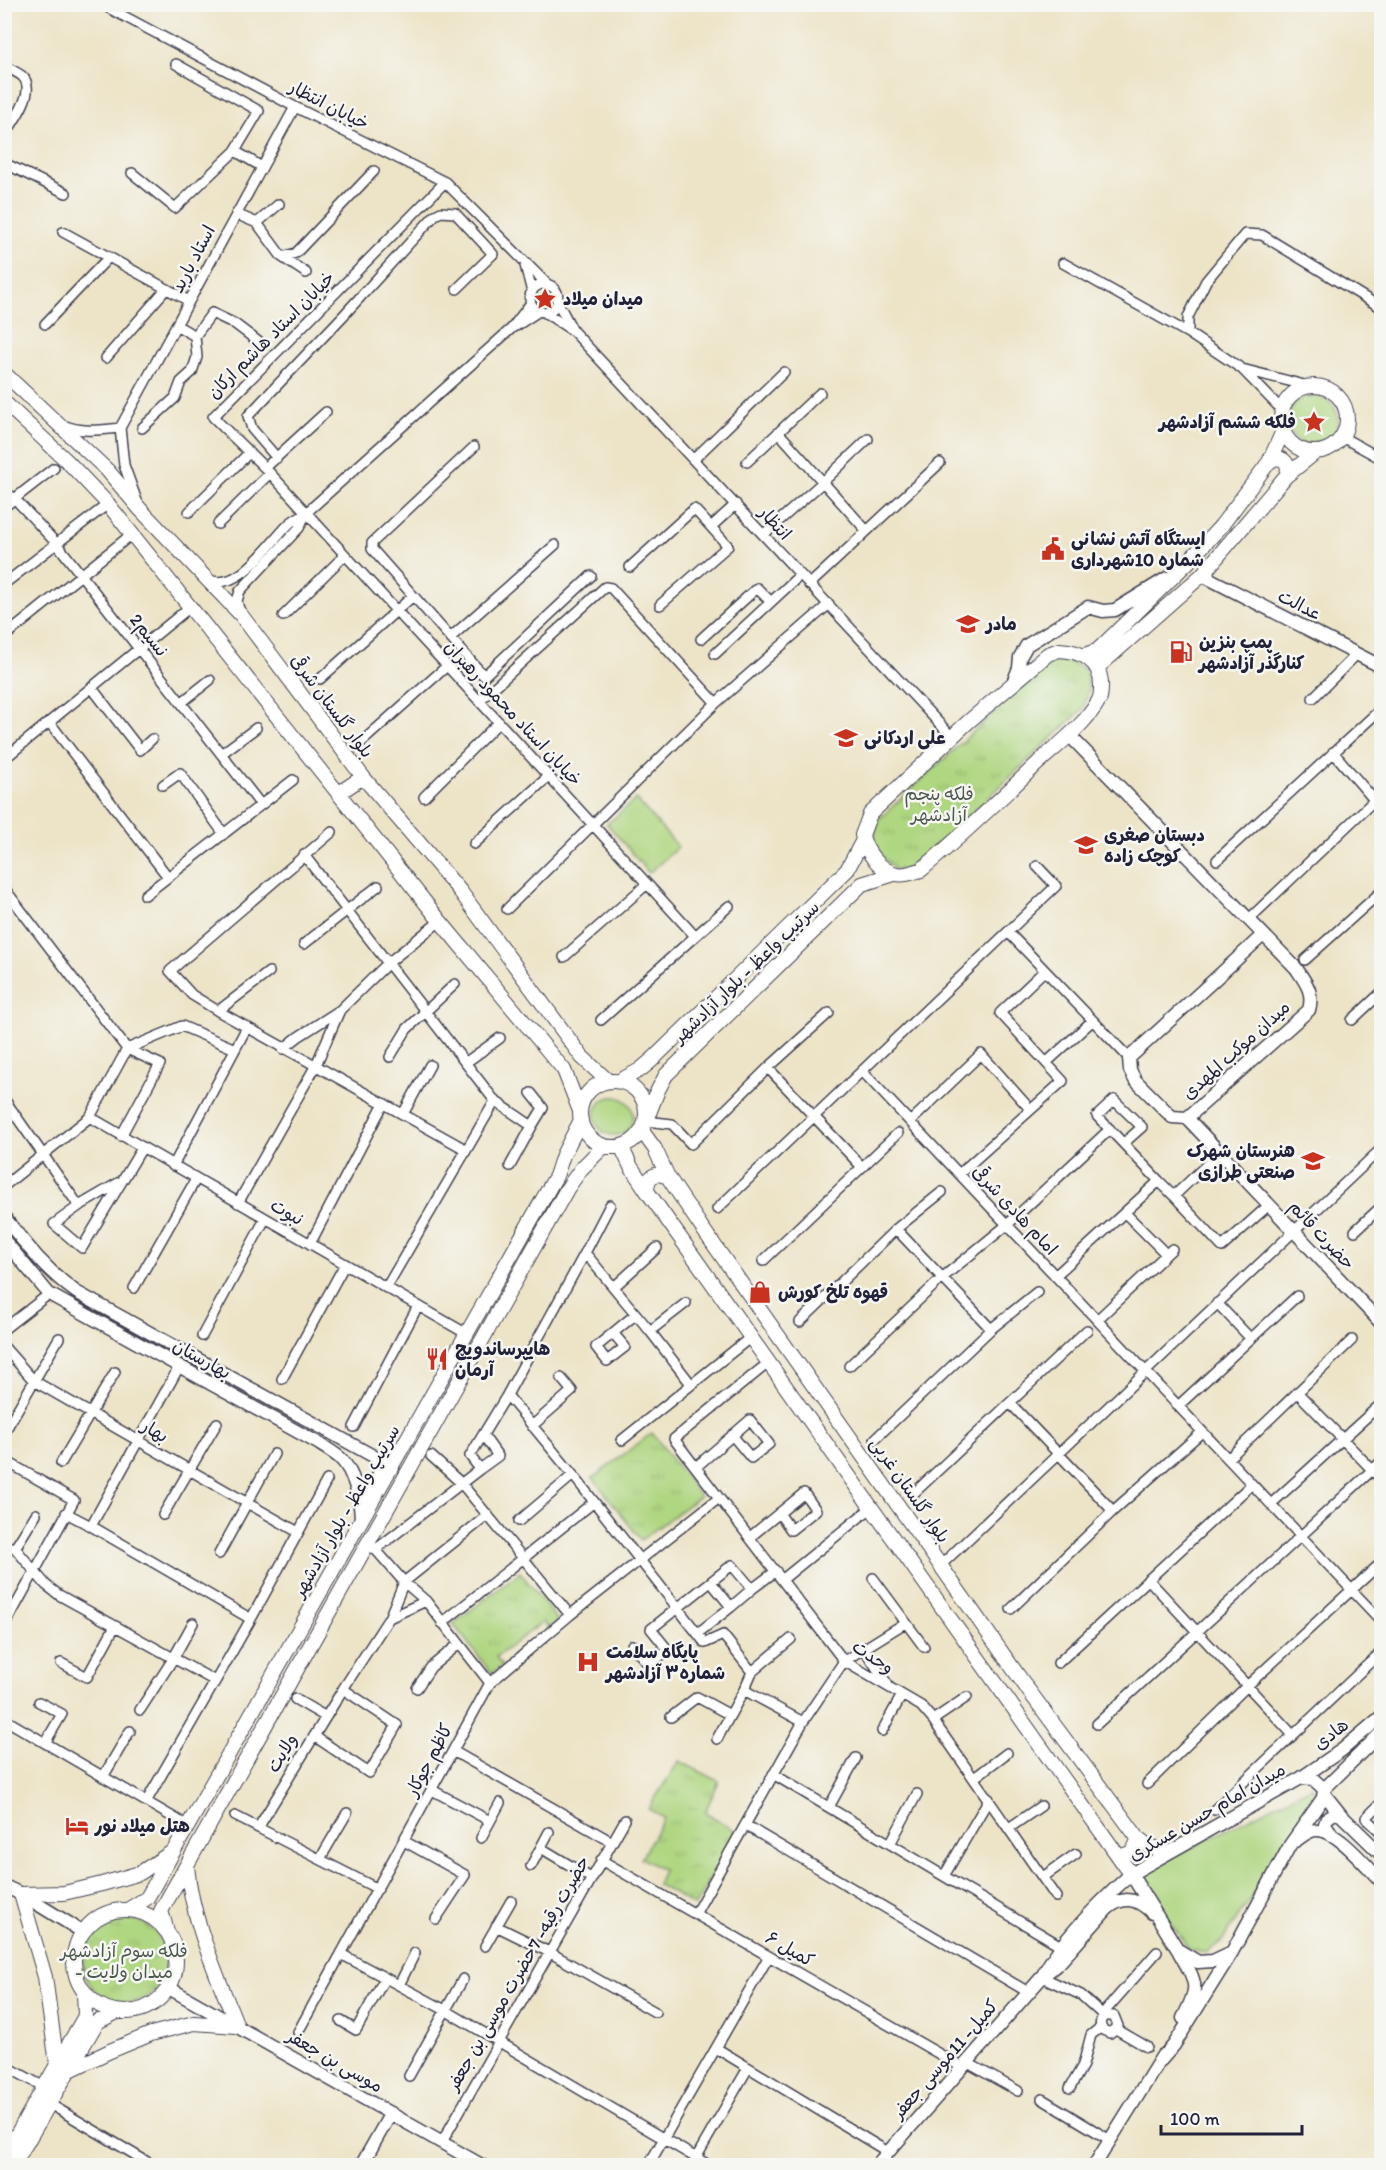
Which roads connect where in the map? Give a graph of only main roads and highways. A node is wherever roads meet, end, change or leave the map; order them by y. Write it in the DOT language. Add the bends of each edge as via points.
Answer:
graph roads {
  1 [pos="4,373"];
  2 [pos="4,402"];
  3 [pos="1283,431"];
  4 [pos="1316,452"];
  5 [pos="1269,462"];
  6 [pos="1286,476"];
  7 [pos="1084,655"];
  8 [pos="1098,667"];
  9 [pos="363,777"];
  10 [pos="339,793"];
  11 [pos="863,840"];
  12 [pos="894,874"];
  13 [pos="582,1057"];
  14 [pos="564,1070"];
  15 [pos="614,1081"];
  16 [pos="580,1115"];
  17 [pos="644,1126"];
  18 [pos="604,1146"];
  19 [pos="621,1146"];
  20 [pos="563,1155"];
  21 [pos="581,1169"];
  22 [pos="668,1177"];
  23 [pos="647,1191"];
  24 [pos="1138,1838"];
  25 [pos="173,1852"];
  26 [pos="1167,1852"];
  27 [pos="1118,1856"];
  28 [pos="187,1866"];
  29 [pos="1131,1874"];
  30 [pos="129,1909"];
  31 [pos="167,1931"];
  32 [pos="84,1992"];
  33 [pos="117,2012"];
  34 [pos="61,2068"];
  35 [pos="4,2157"];
  36 [pos="13,2166"];
  1 -- 9 [label="main road, بلوار گلستان شرقی" via="108,471 241,615"];
  2 -- 10 [label="main road" via="108,504"];
  3 -- 4 [label="main road" via="1296,447"];
  3 -- 4 [label="main road" via="1282,410 1291,394 1308,386 1330,389 1345,405 1347,427 1335,445"];
  3 -- 5 [label="main road"];
  4 -- 6 [label="main road"];
  5 -- 6 [label="main road" via="1282,458 1288,463"];
  5 -- 7 [label="main road" via="1221,526 1181,569 1098,650"];
  6 -- 8 [label="main road" via="1202,575"];
  7 -- 8 [label="main road"];
  7 -- 11 [label="main road, سرتیپ واعظ - بلوار آزادشهر" via="1059,650 1048,654 870,814"];
  8 -- 12 [label="main road, سرتیپ واعظ - بلوار آزادشهر" via="1101,697 1069,735 921,870"];
  9 -- 10 [label="main road"];
  9 -- 13 [label="main road, بلوار گلستان شرقی" via="459,891"];
  10 -- 14 [label="main road"];
  11 -- 12 [label="main road" via="879,865"];
  11 -- 15 [label="main road, سرتیپ واعظ - بلوار آزادشهر" via="848,870 652,1060"];
  12 -- 17 [label="main road, سرتیپ واعظ - بلوار آزادشهر" via="862,884 666,1075"];
  13 -- 14 [label="main road" via="572,1071"];
  13 -- 15 [label="main road, بلوار گلستان شرقی"];
  14 -- 16 [label="main road"];
  15 -- 16 [label="main road" via="589,1091"];
  15 -- 17 [label="main road" via="632,1086 641,1095 646,1107"];
  16 -- 18 [label="main road" via="589,1136"];
  16 -- 20 [label="main road, سرتیپ واعظ - بلوار آزادشهر"];
  17 -- 19 [label="main road" via="633,1140"];
  17 -- 22 [label="main road, بلوار گلستان غربی"];
  18 -- 19 [label="main road"];
  18 -- 21 [label="main road, سرتیپ واعظ - بلوار آزادشهر"];
  19 -- 23 [label="main road"];
  20 -- 21 [label="main road" via="572,1155"];
  20 -- 25 [label="main road, سرتیپ واعظ - بلوار آزادشهر" via="556,1176 361,1513"];
  21 -- 28 [label="main road, سرتیپ واعظ - بلوار آزادشهر" via="372,1546"];
  22 -- 23 [label="main road" via="661,1173 652,1175"];
  22 -- 24 [label="main road, بلوار گلستان غربی" via="1023,1683"];
  23 -- 27 [label="main road"];
  24 -- 26 [label="main road, بلوار گلستان غربی"];
  24 -- 27 [label="main road" via="1132,1852"];
  25 -- 30 [label="main road, سرتیپ واعظ - بلوار آزادشهر" via="147,1898"];
  25 -- 34 [label="main road" via="140,1873 102,1884 64,1893 21,1894 45,1977"];
  27 -- 29 [label="main road"];
  28 -- 31 [label="main road, سرتیپ واعظ - بلوار آزادشهر" via="161,1911"];
  28 -- 34 [label="main road" via="189,1894 198,1923 237,2026 194,2023 151,2034"];
  30 -- 31 [label="main road" via="144,1912"];
  30 -- 32 [label="main road" via="111,1911 95,1919 83,1932 74,1962"];
  31 -- 33 [label="main road" via="177,1959 169,1988 147,2008"];
  32 -- 33 [label="main road" via="93,2001"];
  32 -- 34 [label="main road" via="85,2016"];
  33 -- 34 [label="main road" via="96,2022"];
  34 -- 35 [label="main road" via="44,2087"];
  34 -- 36 [label="main road" via="48,2103"];
}
